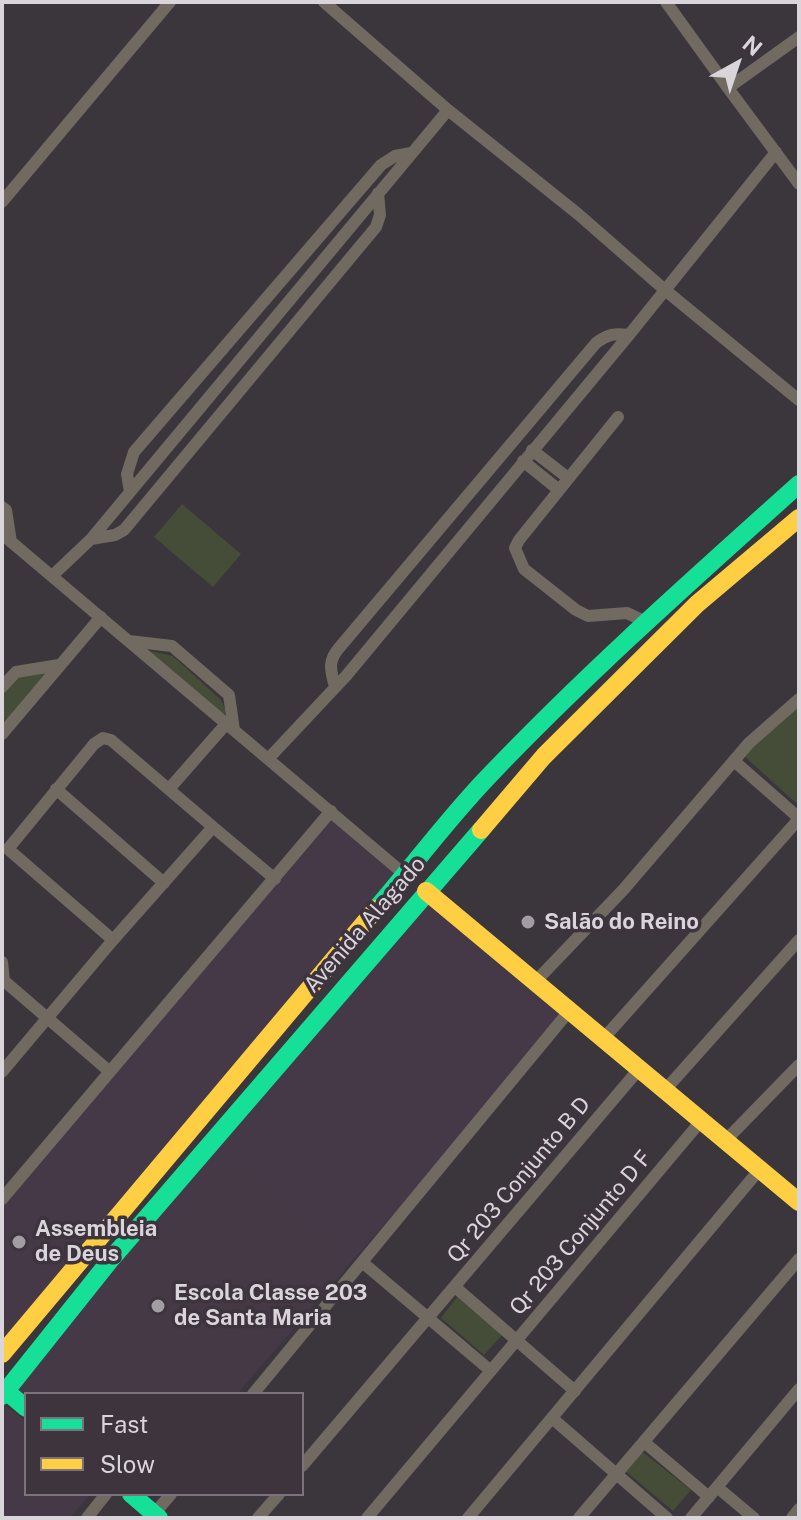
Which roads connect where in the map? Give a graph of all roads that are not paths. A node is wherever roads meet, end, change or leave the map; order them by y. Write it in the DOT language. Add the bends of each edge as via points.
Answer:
graph roads {
  1 [pos="170,2"];
  2 [pos="324,2"];
  3 [pos="666,2"];
  4 [pos="799,37"];
  5 [pos="728,88"];
  6 [pos="448,110"];
  7 [pos="776,152"];
  8 [pos="411,153"];
  9 [pos="799,184"];
  10 [pos="378,193"];
  11 [pos="2,202"];
  12 [pos="665,290"];
  13 [pos="629,335"];
  14 [pos="799,400"];
  15 [pos="618,417"];
  16 [pos="532,450"];
  17 [pos="523,461"];
  18 [pos="568,478"];
  19 [pos="798,486"];
  20 [pos="559,490"];
  21 [pos="130,492"];
  22 [pos="2,507"];
  23 [pos="799,518"];
  24 [pos="7,538"];
  25 [pos="91,539"];
  26 [pos="52,576"];
  27 [pos="101,617"];
  28 [pos="646,622"];
  29 [pos="129,641"];
  30 [pos="59,665"];
  31 [pos="2,687"];
  32 [pos="335,687"];
  33 [pos="799,699"];
  34 [pos="230,727"];
  35 [pos="2,734"];
  36 [pos="269,758"];
  37 [pos="734,761"];
  38 [pos="56,789"];
  39 [pos="169,789"];
  40 [pos="331,811"];
  41 [pos="797,825"];
  42 [pos="213,827"];
  43 [pos="5,847"];
  44 [pos="404,874"];
  45 [pos="275,879"];
  46 [pos="164,883"];
  47 [pos="426,891"];
  48 [pos="113,940"];
  49 [pos="799,940"];
  50 [pos="2,962"];
  51 [pos="3,980"];
  52 [pos="536,981"];
  53 [pos="570,1010"];
  54 [pos="47,1019"];
  55 [pos="604,1038"];
  56 [pos="799,1065"];
  57 [pos="640,1068"];
  58 [pos="109,1071"];
  59 [pos="2,1072"];
  60 [pos="665,1090"];
  61 [pos="701,1121"];
  62 [pos="726,1140"];
  63 [pos="760,1169"];
  64 [pos="142,1184"];
  65 [pos="797,1195"];
  66 [pos="2,1199"];
  67 [pos="112,1258"];
  68 [pos="799,1259"];
  69 [pos="362,1262"];
  70 [pos="80,1263"];
  71 [pos="455,1287"];
  72 [pos="428,1318"];
  73 [pos="516,1341"];
  74 [pos="43,1347"];
  75 [pos="2,1354"];
  76 [pos="491,1371"];
  77 [pos="799,1389"];
  78 [pos="575,1391"];
  79 [pos="255,1392"];
  80 [pos="4,1394"];
  81 [pos="24,1407"];
  82 [pos="552,1418"];
  83 [pos="644,1442"];
  84 [pos="304,1464"];
  85 [pos="616,1475"];
  86 [pos="713,1492"];
  87 [pos="104,1496"];
  88 [pos="133,1496"];
  89 [pos="170,1496"];
  90 [pos="277,1496"];
  91 [pos="799,1509"];
  92 [pos="157,1516"];
  93 [pos="87,1518"];
  94 [pos="258,1518"];
  95 [pos="367,1518"];
  96 [pos="468,1518"];
  97 [pos="579,1518"];
  98 [pos="667,1518"];
  99 [pos="691,1518"];
  100 [pos="754,1518"];
  101 [pos="792,1518"];
  1 -- 11 [label="street"];
  2 -- 6 [label="street"];
  3 -- 5 [label="street"];
  4 -- 5 [label="street"];
  5 -- 7 [label="street"];
  6 -- 8 [label="street"];
  6 -- 12 [label="street"];
  7 -- 9 [label="street"];
  7 -- 12 [label="street"];
  8 -- 10 [label="street"];
  8 -- 21 [label="street" via="381,165 134,452 127,474"];
  10 -- 21 [label="street"];
  10 -- 25 [label="street" via="376,227 124,530"];
  12 -- 13 [label="street"];
  12 -- 14 [label="street"];
  13 -- 16 [label="street"];
  13 -- 32 [label="street" via="616,333 596,343 339,648 330,667"];
  15 -- 18 [label="street"];
  16 -- 17 [label="street"];
  16 -- 18 [label="street"];
  17 -- 20 [label="street"];
  17 -- 32 [label="street"];
  18 -- 20 [label="street"];
  19 -- 28 [label="main road, Avenida Alagado"];
  20 -- 28 [label="street" via="519,540 518,562 588,616 627,613"];
  21 -- 25 [label="street"];
  22 -- 24 [label="street"];
  23 -- 47 [label="main road, Avenida Alagado" via="697,604 544,756"];
  24 -- 26 [label="street"];
  25 -- 26 [label="street"];
  26 -- 27 [label="street"];
  27 -- 29 [label="street"];
  27 -- 30 [label="street"];
  28 -- 44 [label="main road, Avenida Alagado" via="512,751"];
  29 -- 34 [label="street"];
  29 -- 34 [label="street" via="172,646 229,695"];
  30 -- 31 [label="street" via="16,672"];
  30 -- 35 [label="street"];
  32 -- 36 [label="street"];
  33 -- 37 [label="street"];
  34 -- 36 [label="street"];
  34 -- 39 [label="street"];
  36 -- 40 [label="street"];
  37 -- 41 [label="street"];
  37 -- 52 [label="street"];
  38 -- 39 [label="street" via="103,738"];
  38 -- 43 [label="street"];
  38 -- 46 [label="street"];
  39 -- 42 [label="street"];
  40 -- 44 [label="street"];
  40 -- 45 [label="street"];
  41 -- 55 [label="street"];
  42 -- 45 [label="street"];
  42 -- 46 [label="street"];
  43 -- 48 [label="street"];
  44 -- 64 [label="main road, Avenida Alagado"];
  45 -- 58 [label="street"];
  46 -- 48 [label="street"];
  47 -- 52 [label="main road"];
  47 -- 67 [label="main road, Avenida Alagado"];
  48 -- 54 [label="street"];
  49 -- 60 [label="street"];
  50 -- 51 [label="street"];
  51 -- 54 [label="street"];
  52 -- 53 [label="main road"];
  53 -- 55 [label="main road"];
  53 -- 69 [label="street"];
  54 -- 58 [label="street"];
  54 -- 59 [label="street"];
  55 -- 57 [label="main road"];
  56 -- 62 [label="street"];
  57 -- 60 [label="main road"];
  57 -- 71 [label="street, Qr 203 Conjunto B D"];
  58 -- 66 [label="street"];
  60 -- 61 [label="main road"];
  61 -- 62 [label="main road"];
  61 -- 73 [label="street, Qr 203 Conjunto D F"];
  62 -- 63 [label="main road"];
  63 -- 65 [label="main road"];
  63 -- 78 [label="street"];
  64 -- 67 [label="main road" via="140,1203 101,1248"];
  64 -- 70 [label="main road, Avenida Alagado"];
  67 -- 74 [label="main road, Avenida Alagado"];
  68 -- 83 [label="street"];
  69 -- 72 [label="street"];
  69 -- 79 [label="street"];
  70 -- 74 [label="main road" via="94,1275"];
  70 -- 75 [label="main road, Avenida Alagado"];
  71 -- 72 [label="street, Qr 203 Conjunto B D"];
  71 -- 73 [label="street"];
  72 -- 76 [label="street"];
  72 -- 84 [label="street, Qr 203 Conjunto B D"];
  73 -- 76 [label="street, Qr 203 Conjunto D F"];
  73 -- 78 [label="street"];
  74 -- 80 [label="main road, Avenida Alagado"];
  76 -- 95 [label="street, Qr 203 Conjunto D F"];
  77 -- 86 [label="street"];
  78 -- 82 [label="street"];
  80 -- 81 [label="main road"];
  82 -- 85 [label="street"];
  82 -- 96 [label="street"];
  83 -- 85 [label="street"];
  83 -- 86 [label="street"];
  85 -- 97 [label="street"];
  85 -- 98 [label="street"];
  86 -- 99 [label="street"];
  86 -- 100 [label="street"];
  87 -- 93 [label="street"];
  88 -- 92 [label="main road"];
  89 -- 92 [label="street"];
  90 -- 94 [label="street"];
  91 -- 101 [label="street"];
}
